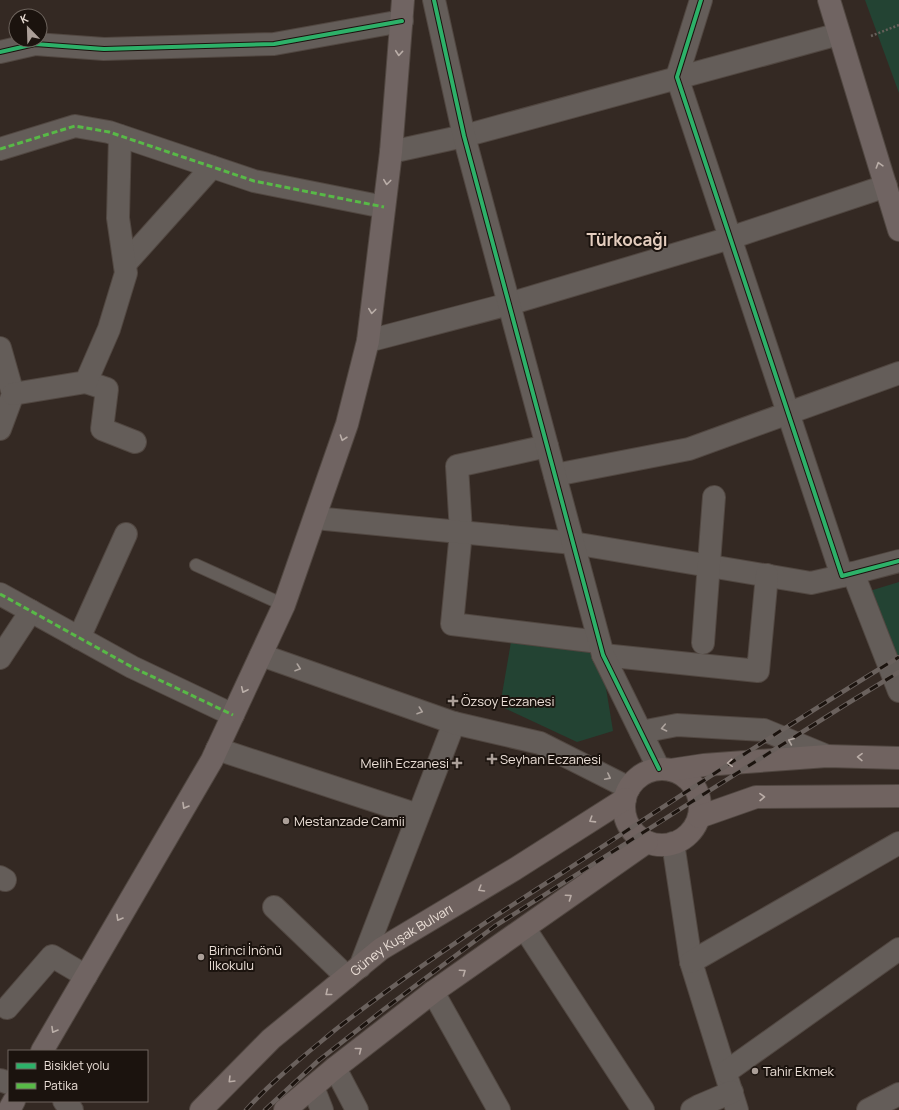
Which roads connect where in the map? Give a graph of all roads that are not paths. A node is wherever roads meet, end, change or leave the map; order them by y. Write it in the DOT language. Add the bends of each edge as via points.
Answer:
graph roads {
  1 [pos="403,0"];
  2 [pos="434,0"];
  3 [pos="701,0"];
  4 [pos="829,0"];
  5 [pos="402,21"];
  6 [pos="839,34"];
  7 [pos="0,52"];
  8 [pos="677,77"];
  9 [pos="120,136"];
  10 [pos="464,136"];
  11 [pos="0,148"];
  12 [pos="391,152"];
  13 [pos="212,167"];
  14 [pos="886,186"];
  15 [pos="384,208"];
  16 [pos="899,230"];
  17 [pos="730,238"];
  18 [pos="125,264"];
  19 [pos="509,304"];
  20 [pos="368,340"];
  21 [pos="0,348"];
  22 [pos="899,373"];
  23 [pos="86,382"];
  24 [pos="13,394"];
  25 [pos="788,413"];
  26 [pos="0,429"];
  27 [pos="135,442"];
  28 [pos="547,446"];
  29 [pos="555,475"];
  30 [pos="714,497"];
  31 [pos="315,518"];
  32 [pos="461,532"];
  33 [pos="126,534"];
  34 [pos="573,543"];
  35 [pos="899,561"];
  36 [pos="196,565"];
  37 [pos="709,565"];
  38 [pos="767,575"];
  39 [pos="848,575"];
  40 [pos="0,594"];
  41 [pos="284,605"];
  42 [pos="31,611"];
  43 [pos="80,638"];
  44 [pos="703,644"];
  45 [pos="601,649"];
  46 [pos="261,655"];
  47 [pos="0,658"];
  48 [pos="899,689"];
  49 [pos="233,715"];
  50 [pos="454,723"];
  51 [pos="641,732"];
  52 [pos="217,749"];
  53 [pos="827,756"];
  54 [pos="899,758"];
  55 [pos="665,770"];
  56 [pos="627,794"];
  57 [pos="899,796"];
  58 [pos="418,815"];
  59 [pos="699,817"];
  60 [pos="647,842"];
  61 [pos="673,843"];
  62 [pos="899,844"];
  63 [pos="274,907"];
  64 [pos="525,929"];
  65 [pos="899,949"];
  66 [pos="691,962"];
  67 [pos="354,972"];
  68 [pos="86,976"];
  69 [pos="433,992"];
  70 [pos="7,1008"];
  71 [pos="43,1050"];
  72 [pos="335,1068"];
  73 [pos="726,1072"];
  74 [pos="313,1087"];
  75 [pos="899,1094"];
  76 [pos="735,1101"];
  77 [pos="65,1102"];
  78 [pos="72,1110"];
  79 [pos="201,1110"];
  80 [pos="285,1110"];
  81 [pos="322,1110"];
  82 [pos="357,1110"];
  83 [pos="499,1110"];
  84 [pos="643,1110"];
  85 [pos="692,1110"];
  86 [pos="868,1110"];
  1 -- 5 [label="main road"];
  2 -- 10 [label="street"];
  3 -- 8 [label="street"];
  4 -- 6 [label="main road"];
  5 -- 7 [label="street" via="274,44 104,49 35,44"];
  5 -- 12 [label="main road, one-way"];
  6 -- 8 [label="street"];
  14 -- 6 [label="main road, one-way"];
  8 -- 10 [label="street"];
  8 -- 17 [label="street"];
  9 -- 11 [label="street" via="75,126"];
  9 -- 13 [label="street"];
  9 -- 18 [label="street" via="118,218"];
  10 -- 12 [label="street"];
  10 -- 19 [label="street"];
  12 -- 15 [label="main road, one-way"];
  13 -- 15 [label="street" via="254,181"];
  13 -- 18 [label="street"];
  14 -- 16 [label="main road"];
  14 -- 17 [label="street"];
  15 -- 20 [label="main road, one-way"];
  17 -- 19 [label="street"];
  17 -- 25 [label="street"];
  18 -- 23 [label="street" via="126,273 109,329"];
  19 -- 20 [label="street"];
  19 -- 28 [label="street"];
  20 -- 31 [label="main road, one-way" via="347,424"];
  21 -- 24 [label="street"];
  22 -- 25 [label="street"];
  23 -- 24 [label="street"];
  23 -- 27 [label="street" via="107,389 102,429"];
  24 -- 26 [label="street"];
  25 -- 29 [label="street" via="689,449"];
  25 -- 39 [label="street"];
  28 -- 29 [label="street"];
  28 -- 32 [label="street" via="457,466"];
  29 -- 34 [label="street"];
  30 -- 37 [label="street"];
  31 -- 32 [label="street"];
  31 -- 41 [label="main road"];
  32 -- 34 [label="street"];
  32 -- 45 [label="street" via="452,624"];
  33 -- 43 [label="street"];
  34 -- 37 [label="street"];
  34 -- 45 [label="street"];
  35 -- 39 [label="street"];
  36 -- 41 [label="lane"];
  37 -- 38 [label="street"];
  37 -- 44 [label="street"];
  38 -- 39 [label="street" via="811,582"];
  38 -- 45 [label="street" via="758,671"];
  39 -- 48 [label="street"];
  40 -- 42 [label="street"];
  41 -- 46 [label="main road"];
  42 -- 43 [label="street"];
  42 -- 47 [label="street"];
  43 -- 49 [label="street" via="132,667"];
  45 -- 51 [label="street"];
  46 -- 49 [label="main road, one-way"];
  46 -- 50 [label="street, one-way"];
  49 -- 52 [label="main road"];
  50 -- 56 [label="street, one-way" via="540,743"];
  50 -- 58 [label="street"];
  53 -- 51 [label="street, one-way" via="764,730 677,725"];
  51 -- 55 [label="street"];
  52 -- 58 [label="street"];
  52 -- 68 [label="main road, one-way"];
  54 -- 53 [label="main road, one-way"];
  53 -- 55 [label="main road, one-way"];
  55 -- 56 [label="main road" via="647,772 637,779"];
  55 -- 59 [label="main road" via="682,775 691,782 700,804"];
  56 -- 60 [label="main road" via="624,812 628,825 636,835"];
  56 -- 67 [label="main road, Güney Kuşak Bulvarı, one-way" via="515,869 381,949"];
  59 -- 57 [label="main road, one-way" via="756,797"];
  58 -- 67 [label="street"];
  59 -- 61 [label="main road" via="684,838"];
  60 -- 61 [label="main road" via="660,845"];
  64 -- 60 [label="main road, one-way"];
  61 -- 66 [label="street"];
  62 -- 66 [label="street"];
  63 -- 67 [label="street"];
  69 -- 64 [label="main road, one-way"];
  64 -- 84 [label="street"];
  65 -- 73 [label="street"];
  66 -- 73 [label="street"];
  67 -- 79 [label="main road, Güney Kuşak Bulvarı, one-way" via="271,1039"];
  68 -- 70 [label="street" via="52,956"];
  68 -- 71 [label="main road, one-way"];
  72 -- 69 [label="main road, one-way"];
  69 -- 83 [label="street"];
  72 -- 74 [label="main road"];
  72 -- 82 [label="street"];
  73 -- 76 [label="street"];
  74 -- 80 [label="main road"];
  74 -- 81 [label="street"];
  75 -- 86 [label="street"];
  76 -- 85 [label="street" via="699,1106"];
  77 -- 78 [label="street"];
}
